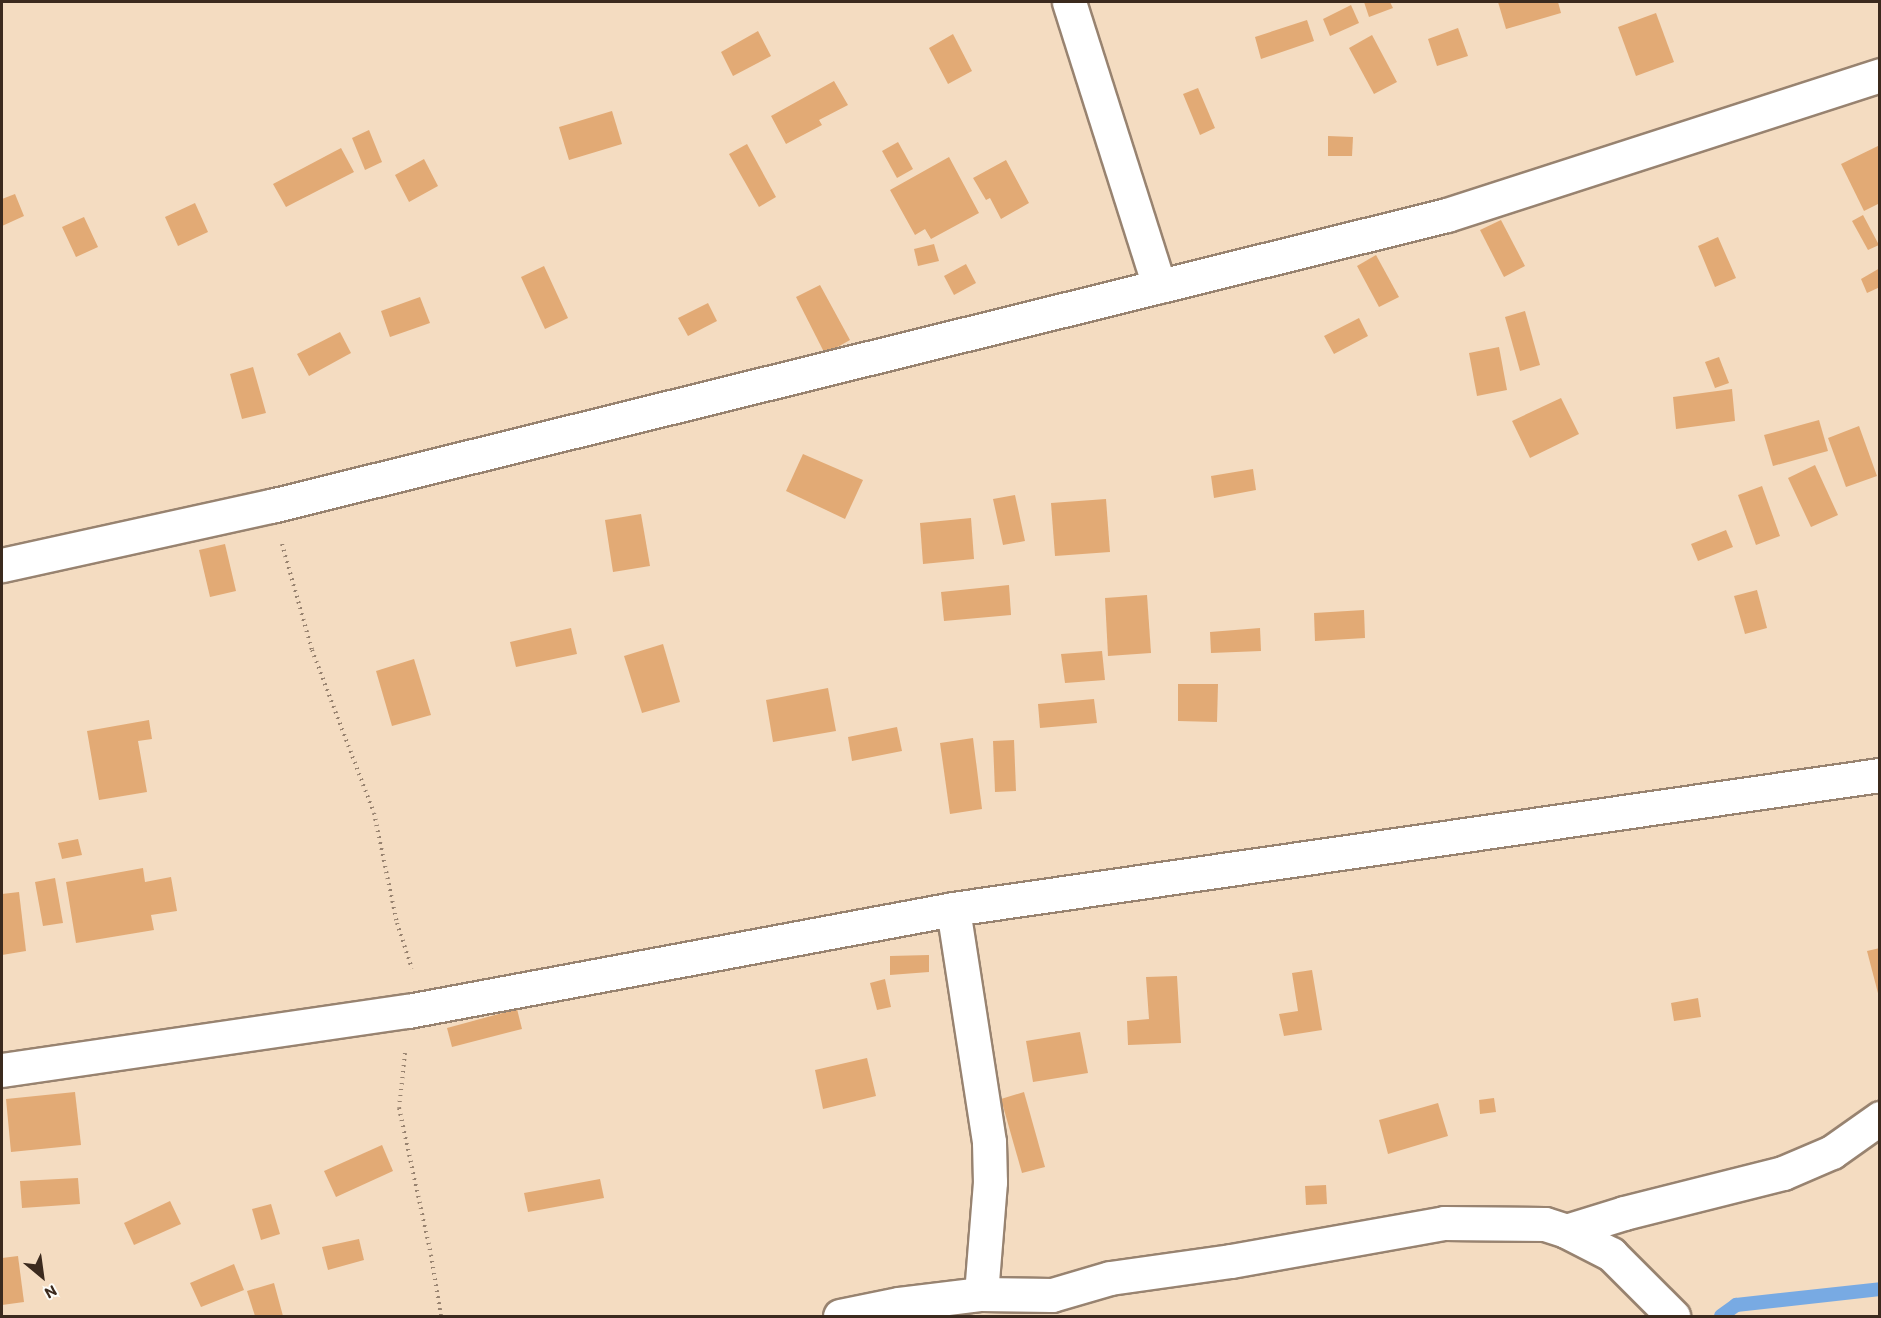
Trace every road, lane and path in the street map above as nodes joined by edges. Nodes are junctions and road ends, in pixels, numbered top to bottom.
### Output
1 (1069, 2) edge
2 (1880, 75) edge
3 (1159, 286) junction
4 (271, 506) junction
5 (2, 566) edge
6 (1880, 775) edge
7 (953, 909) junction
8 (408, 1011) junction
9 (2, 1070) edge
10 (1880, 1118) edge
11 (1566, 1231) junction
12 (981, 1294) junction
13 (441, 1317) edge
14 (840, 1317) edge
15 (1673, 1317) edge

1 - 3 street
2 - 3 street
3 - 4 street
4 - 5 street
4 - 8 path
6 - 7 street
7 - 8 street
7 - 12 street
8 - 9 street
8 - 13 path
10 - 11 street
11 - 12 street
11 - 15 street
12 - 14 street

